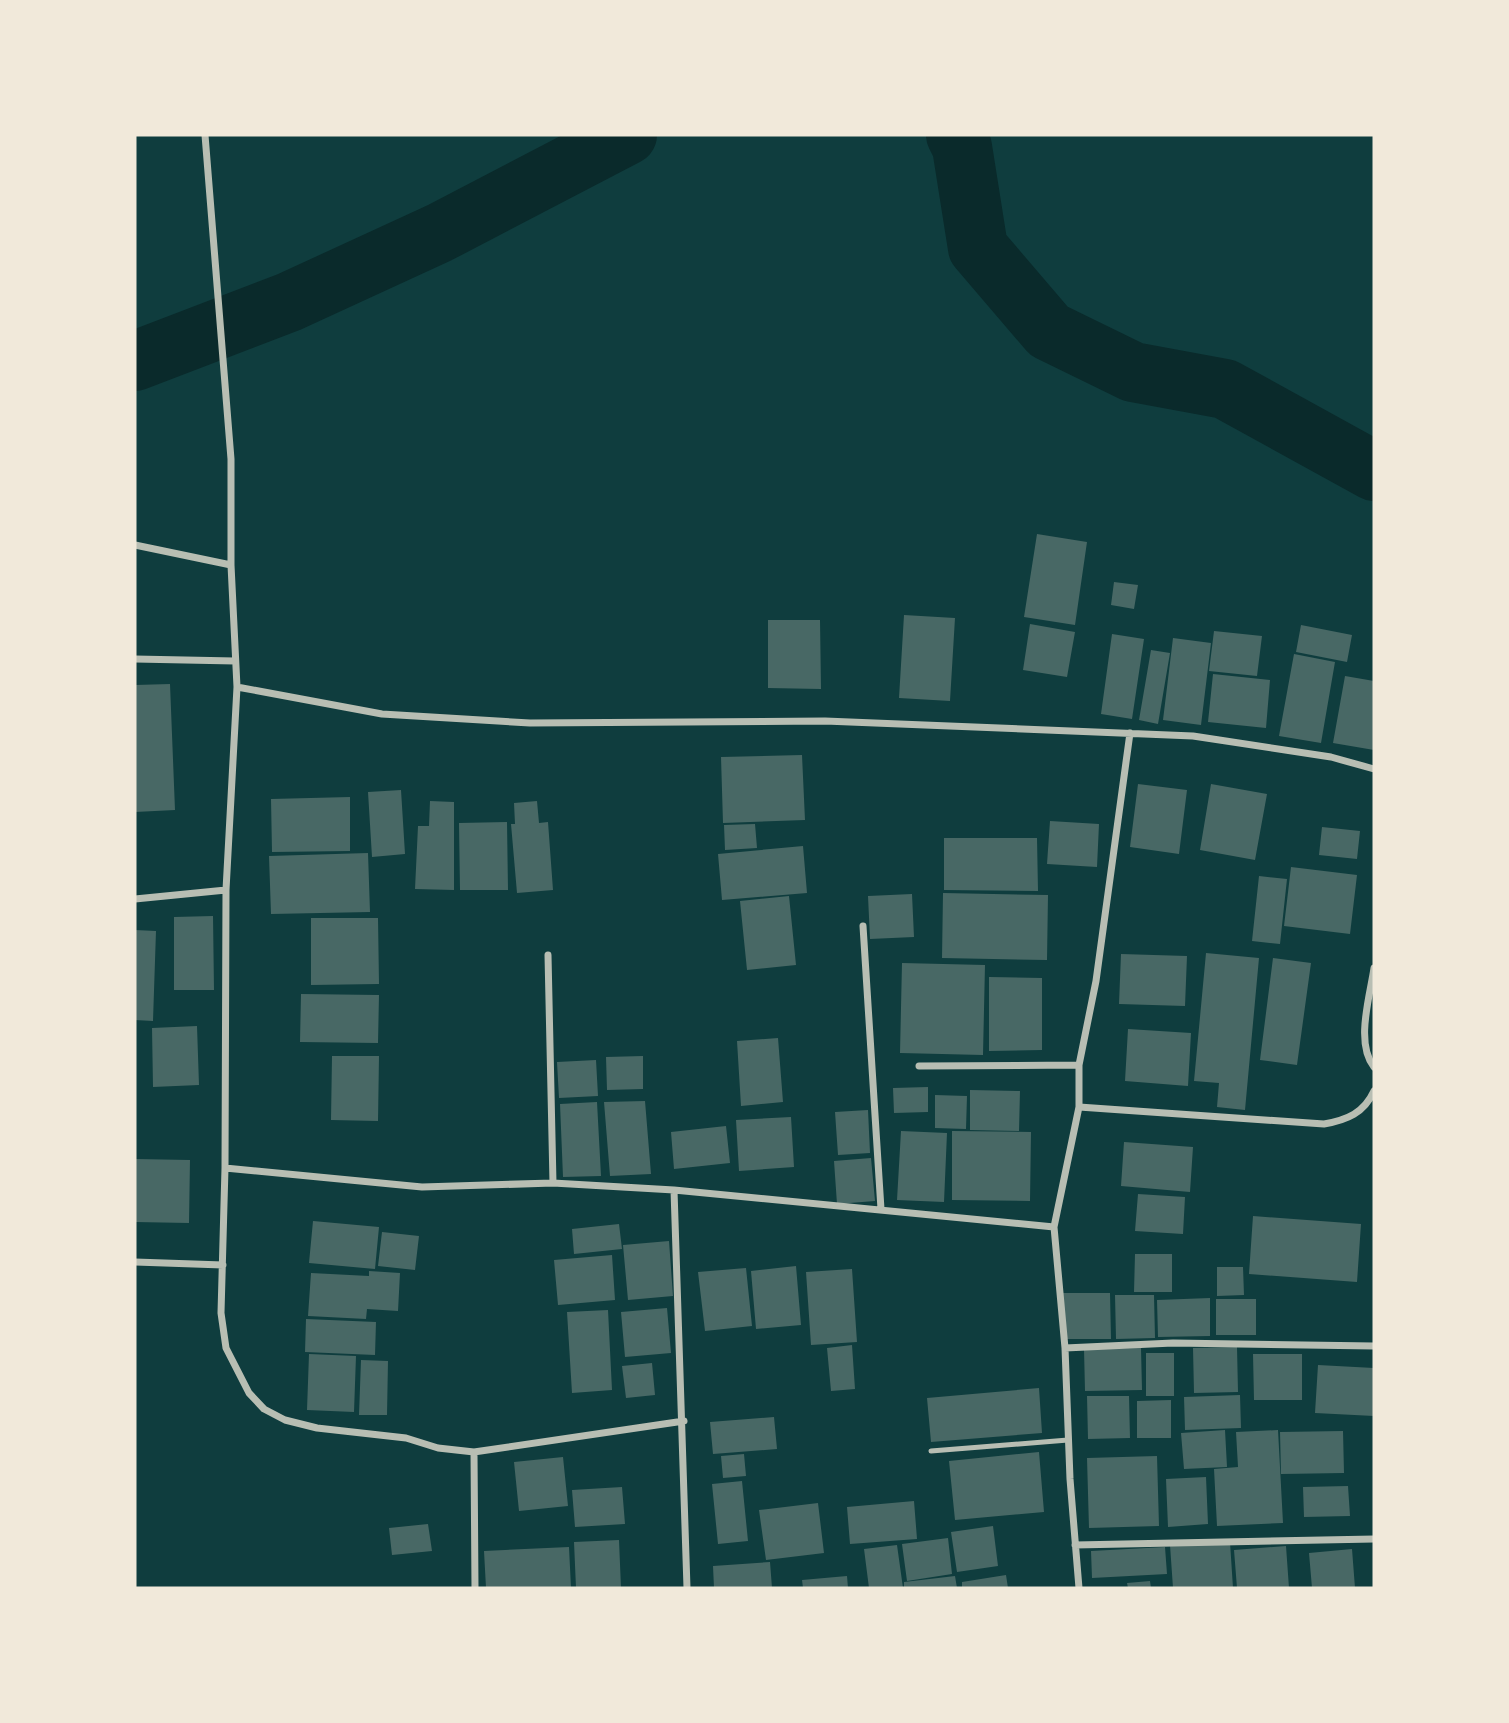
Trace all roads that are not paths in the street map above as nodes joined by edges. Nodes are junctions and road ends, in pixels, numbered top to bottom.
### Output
1 (205, 135) edge
2 (135, 545) edge
3 (231, 565) junction
4 (135, 659) edge
5 (236, 660) junction
6 (237, 687) junction
7 (1129, 733) junction
8 (1374, 769) edge
9 (226, 890) junction
10 (135, 899) edge
11 (863, 926) dead end
12 (548, 955) dead end
13 (1374, 968) edge
14 (1079, 1065) junction
15 (919, 1066) dead end
16 (1374, 1067) edge
17 (1374, 1091) edge
18 (1079, 1107) junction
19 (225, 1168) junction
20 (553, 1183) junction
21 (674, 1190) junction
22 (881, 1209) junction
23 (1054, 1227) junction
24 (135, 1262) edge
25 (223, 1265) junction
26 (1374, 1346) edge
27 (1065, 1348) junction
28 (684, 1421) junction
29 (1068, 1440) junction
30 (931, 1451) dead end
31 (474, 1452) junction
32 (1374, 1539) edge
33 (1075, 1545) junction
34 (475, 1588) edge
35 (687, 1588) edge
36 (1079, 1588) edge

1 - 3 street
2 - 3 street
3 - 5 street
4 - 5 street
5 - 6 street
6 - 7 street
6 - 9 street
7 - 8 street
7 - 14 street
9 - 10 street
9 - 19 street
11 - 22 street
12 - 20 street
13 - 16 street
14 - 15 street
14 - 18 street
17 - 18 street
18 - 23 street
19 - 20 street
19 - 25 street
20 - 21 street
21 - 22 street
21 - 28 street
22 - 23 street
23 - 27 street
24 - 25 street
25 - 31 street
26 - 27 street
27 - 29 street
28 - 31 street
28 - 35 street
29 - 30 lane
29 - 33 street
31 - 34 street
32 - 33 street
33 - 36 street

